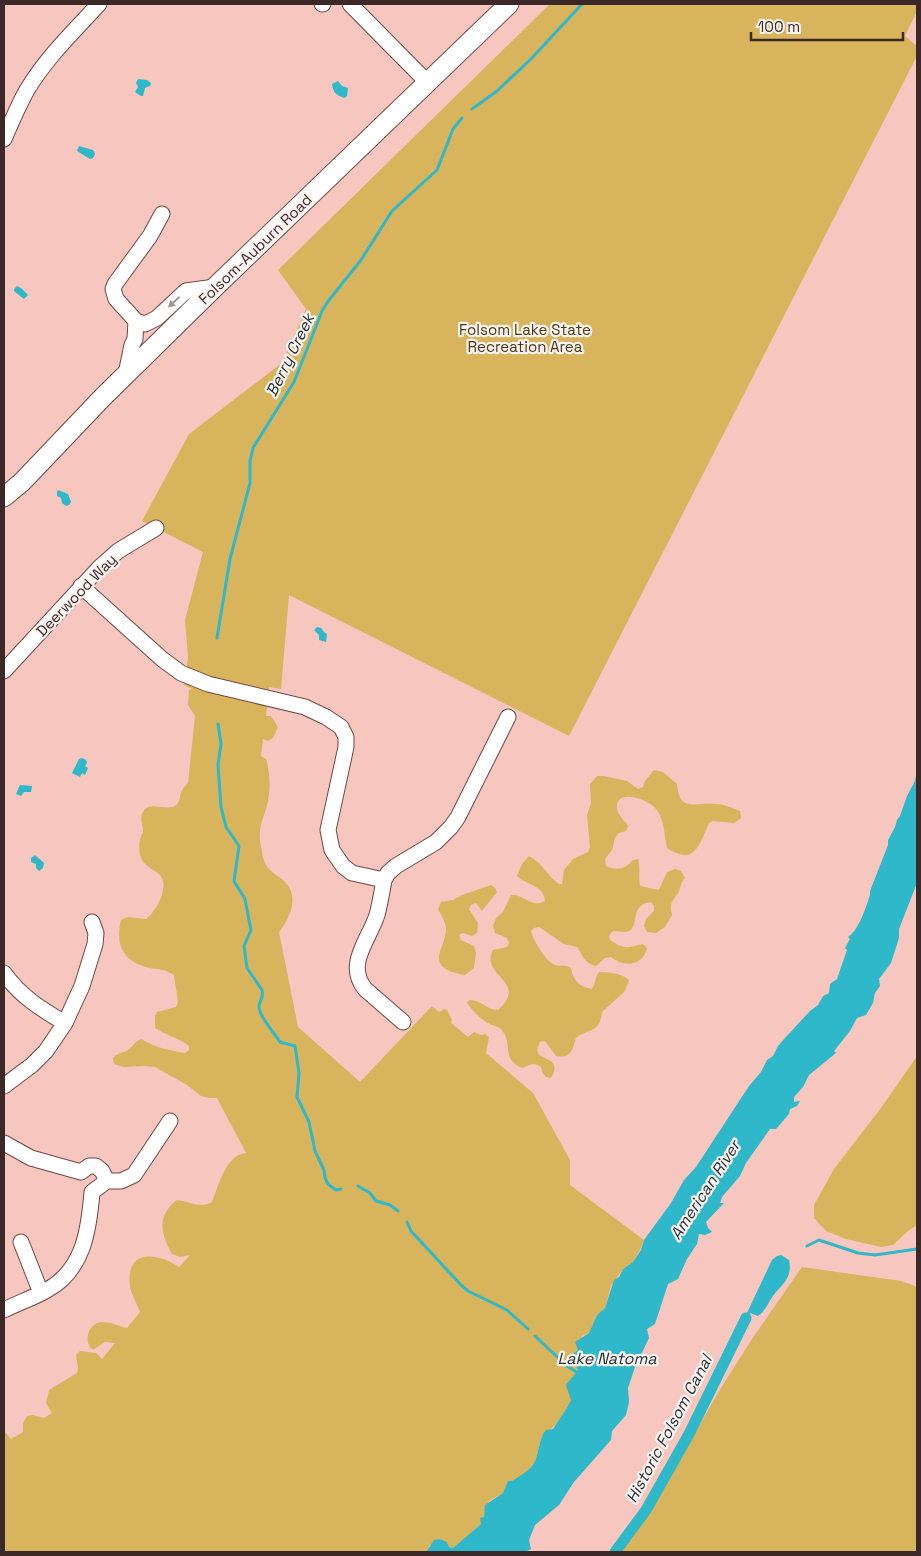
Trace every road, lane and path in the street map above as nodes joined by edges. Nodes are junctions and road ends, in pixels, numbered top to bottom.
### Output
1 (99, 4) edge
2 (350, 4) edge
3 (508, 4) edge
4 (428, 83) junction
5 (4, 139) edge
6 (162, 214) dead end
7 (215, 287) junction
8 (136, 321) junction
9 (126, 374) junction
10 (4, 497) edge
11 (156, 528) dead end
12 (81, 586) junction
13 (4, 672) edge
14 (508, 717) dead end
15 (384, 880) junction
16 (92, 922) dead end
17 (4, 972) edge
18 (403, 1022) dead end
19 (65, 1023) junction
20 (4, 1086) edge
21 (170, 1121) dead end
22 (4, 1143) edge
23 (81, 1172) junction
24 (107, 1181) junction
25 (92, 1192) junction
26 (21, 1242) dead end
27 (41, 1293) junction
28 (4, 1310) edge

1 - 5 street
2 - 4 street
3 - 4 main road, Folsom-Auburn Road
4 - 7 main road, Folsom-Auburn Road
6 - 8 street
7 -> 8 street
7 - 9 main road, Folsom-Auburn Road
8 - 9 street
9 - 10 main road, Folsom-Auburn Road
11 - 12 street, Deerwood Way
12 - 13 street, Deerwood Way
12 - 15 street
14 - 15 street
15 - 18 street
16 - 19 street
17 - 19 street
19 - 20 street
21 - 24 street
22 - 23 street
23 - 24 street
23 - 25 street
24 - 25 street
25 - 27 street
26 - 27 street
27 - 28 street

